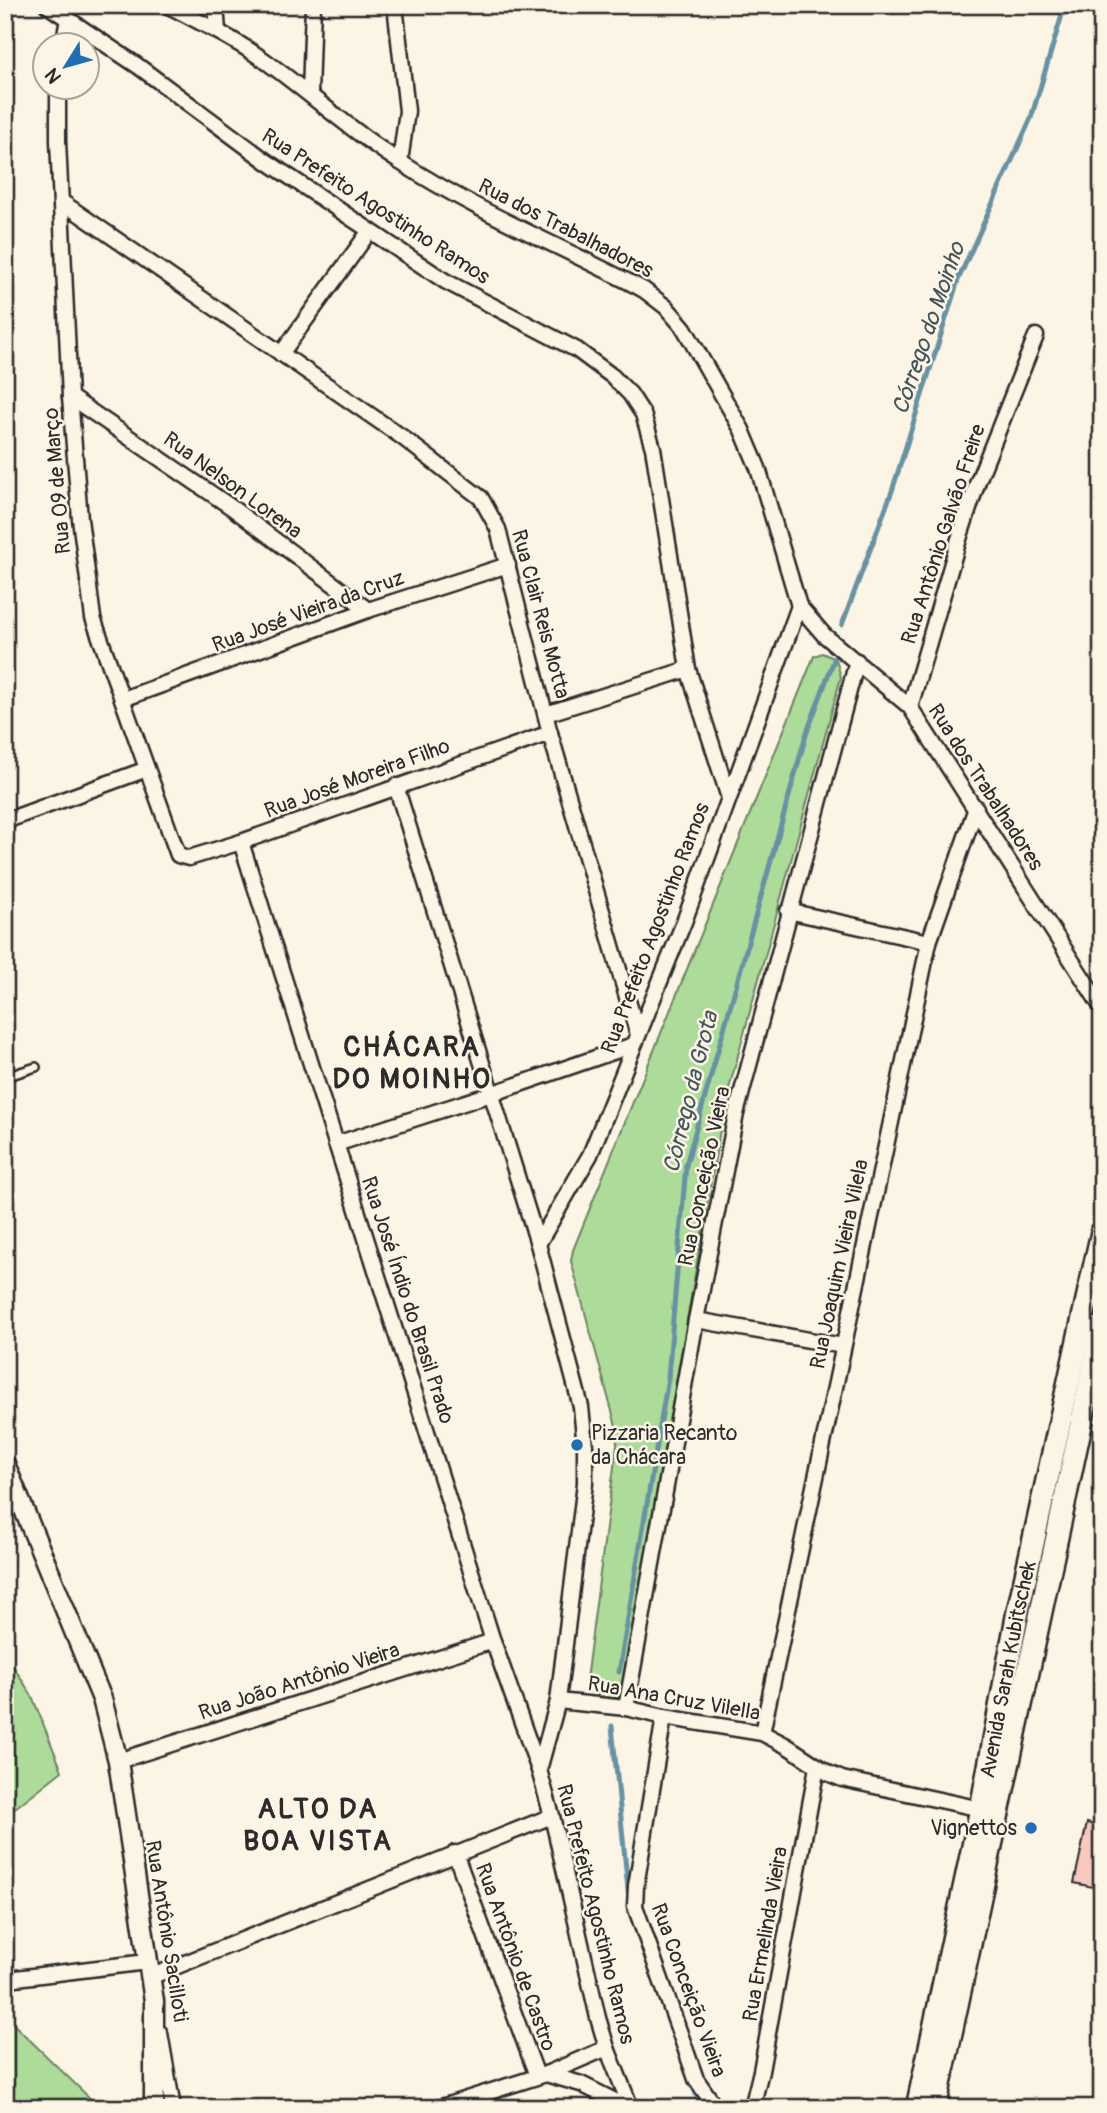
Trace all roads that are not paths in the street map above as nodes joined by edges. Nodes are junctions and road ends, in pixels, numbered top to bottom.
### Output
1 (47, 5) edge
2 (167, 5) edge
3 (216, 5) edge
4 (313, 5) edge
5 (395, 5) edge
6 (68, 19) junction
7 (218, 31) junction
8 (66, 32) edge
9 (310, 94) junction
10 (58, 102) edge
11 (400, 162) junction
12 (62, 202) junction
13 (369, 232) junction
14 (1036, 336) dead end
15 (281, 354) junction
16 (71, 397) junction
17 (508, 565) junction
18 (799, 606) junction
19 (368, 610) junction
20 (856, 661) junction
21 (688, 669) junction
22 (123, 699) junction
23 (910, 707) junction
24 (546, 714) junction
25 (550, 733) junction
26 (148, 769) junction
27 (396, 786) junction
28 (728, 795) junction
29 (976, 808) junction
30 (5, 821) edge
31 (241, 842) junction
32 (178, 855) joint
33 (788, 911) junction
34 (929, 942) junction
35 (1102, 1008) edge
36 (636, 1040) junction
37 (36, 1067) dead end
38 (5, 1077) edge
39 (491, 1094) junction
40 (336, 1144) junction
41 (1102, 1233) edge
42 (538, 1244) junction
43 (696, 1320) junction
44 (1102, 1326) edge
45 (843, 1346) junction
46 (5, 1464) edge
47 (493, 1641) junction
48 (558, 1701) junction
49 (626, 1708) junction
50 (664, 1717) junction
51 (762, 1733) junction
52 (118, 1760) junction
53 (817, 1767) junction
54 (538, 1770) junction
55 (981, 1809) junction
56 (552, 1816) junction
57 (455, 1853) junction
58 (148, 1970) junction
59 (8, 1979) dead end
60 (154, 2001) junction
61 (607, 2048) junction
62 (542, 2075) junction
63 (465, 2103) edge
64 (154, 2108) edge
65 (173, 2108) edge
66 (438, 2108) edge
67 (630, 2108) edge
68 (716, 2108) edge
69 (752, 2108) edge
70 (917, 2108) edge
71 (935, 2108) edge

1 - 6 street, Rua Prefeito Agostinho Ramos
2 - 7 street, Rua dos Trabalhadores
3 - 7 street
4 - 9 street
5 - 11 street
6 - 8 street
6 - 13 street, Rua Prefeito Agostinho Ramos
7 - 9 street, Rua dos Trabalhadores
9 - 11 street, Rua dos Trabalhadores
10 - 12 street, Rua 09 de Março
11 - 18 street, Rua dos Trabalhadores
12 - 15 street, Rua Clair Reis Motta
12 - 16 street, Rua 09 de Março
13 - 15 street
13 - 21 street, Rua Prefeito Agostinho Ramos
14 - 23 street, Rua Antônio Galvão Freire
15 - 17 street, Rua Clair Reis Motta
16 - 19 street, Rua Nelson Lorena
16 - 22 street, Rua 09 de Março
17 - 19 street, Rua José Vieira da Cruz
17 - 24 street, Rua Clair Reis Motta
18 - 20 street, Rua dos Trabalhadores
18 - 28 street
19 - 22 street, Rua José Vieira da Cruz
20 - 23 street, Rua dos Trabalhadores
20 - 33 street, Rua Conceição Vieira
21 - 24 street
21 - 28 street, Rua Prefeito Agostinho Ramos
22 - 26 street, Rua 09 de Março
23 - 29 street, Rua dos Trabalhadores
24 - 25 street, Rua Clair Reis Motta
25 - 27 street, Rua José Moreira Filho
25 - 36 street, Rua Clair Reis Motta
26 - 30 street
26 - 32 street, Rua 09 de Março
27 - 31 street, Rua José Moreira Filho
27 - 39 street
28 - 36 street, Rua Prefeito Agostinho Ramos
29 - 34 street, Rua Joaquim Vieira Vilela
29 - 35 street, Rua dos Trabalhadores
31 - 32 street, Rua José Moreira Filho
31 - 40 street, Rua José Índio do Brasil Prado
33 - 34 street
33 - 43 street, Rua Conceição Vieira
34 - 45 street, Rua Joaquim Vieira Vilela
36 - 39 street
36 - 42 street, Rua Prefeito Agostinho Ramos
37 - 38 lane
39 - 40 street
39 - 42 street
40 - 47 street, Rua José Índio do Brasil Prado
41 - 55 main road, Avenida Sarah Kubitschek
42 - 48 street, Rua Prefeito Agostinho Ramos
43 - 45 street
43 - 49 street, Rua Conceição Vieira
44 - 71 main road, Avenida Sarah Kubitschek
45 - 51 street, Rua Joaquim Vieira Vilela
46 - 52 street, Rua Antônio Sacilloti
47 - 52 street, Rua João Antônio Vieira
47 - 54 street, Rua José Índio do Brasil Prado
48 - 49 street, Rua Ana Cruz Vilella
48 - 54 street, Rua Prefeito Agostinho Ramos
49 - 50 street, Rua Ana Cruz Vilella
50 - 51 street, Rua Ana Cruz Vilella
50 - 68 street, Rua Conceição Vieira
51 - 53 street, Rua Ana Cruz Vilella
52 - 58 street, Rua Antônio Sacilloti
53 - 55 street, Rua Ana Cruz Vilella
53 - 69 street, Rua Ermelinda Vieira
54 - 56 street, Rua Prefeito Agostinho Ramos
55 - 70 main road, Avenida Sarah Kubitschek
56 - 57 street
56 - 61 street, Rua Prefeito Agostinho Ramos
57 - 58 street
57 - 62 street, Rua Antônio de Castro
58 - 59 street
58 - 60 street, Rua Antônio Sacilloti
60 - 64 street
60 - 65 street, Rua Antônio Sacilloti
61 - 62 street
61 - 67 street, Rua Prefeito Agostinho Ramos
62 - 63 street
62 - 67 street
63 - 66 street

